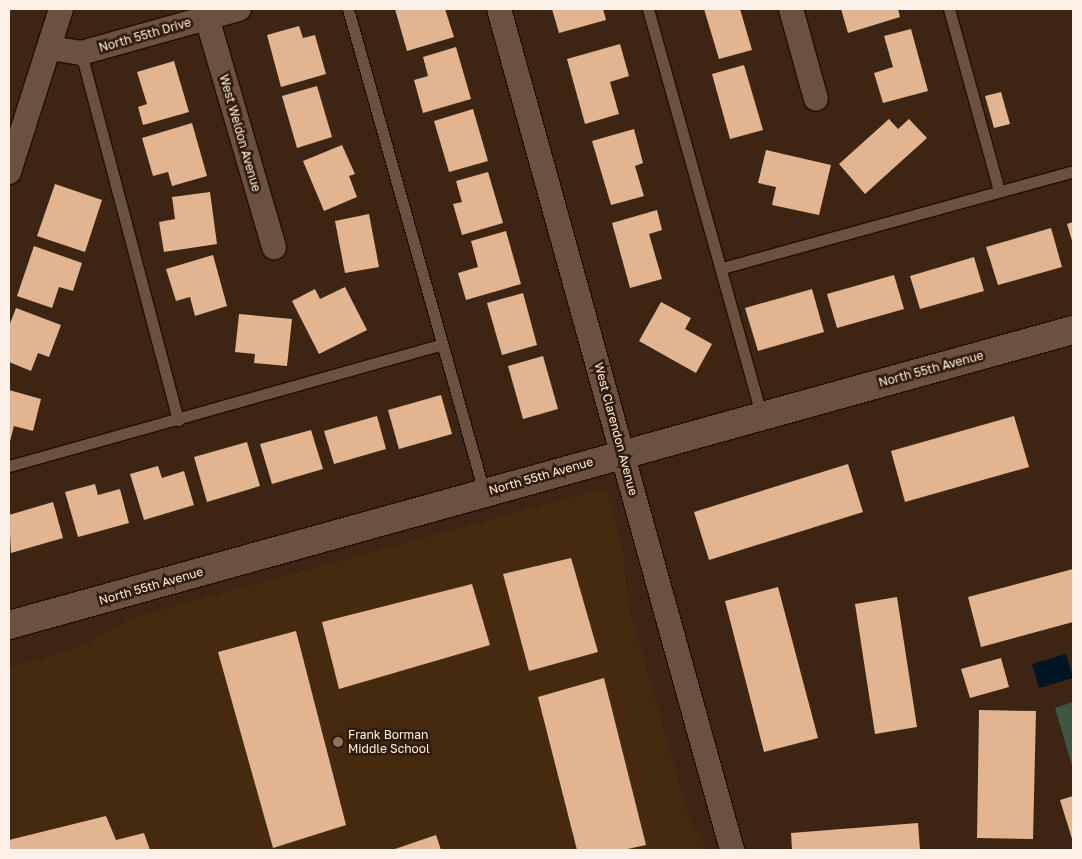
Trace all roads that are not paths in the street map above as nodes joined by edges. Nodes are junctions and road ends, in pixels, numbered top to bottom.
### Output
1 (61, 9) edge
2 (239, 9) edge
3 (348, 9) edge
4 (499, 9) edge
5 (648, 9) edge
6 (792, 9) edge
7 (949, 9) edge
8 (207, 18) junction
9 (50, 48) junction
10 (80, 53) junction
11 (816, 99) dead end
12 (1073, 171) edge
13 (9, 172) edge
14 (999, 192) junction
15 (274, 247) dead end
16 (722, 268) junction
17 (1073, 330) edge
18 (442, 344) junction
19 (762, 416) junction
20 (178, 420) junction
21 (623, 454) junction
22 (9, 466) edge
23 (484, 492) junction
24 (9, 625) edge
25 (732, 850) edge

1 - 9 street
2 - 8 street, North 55th Drive
3 - 18 lane
4 - 21 street, West Clarendon Avenue
5 - 16 lane
6 - 11 street
7 - 14 lane
8 - 10 street, North 55th Drive
8 - 15 street, West Weldon Avenue
9 - 10 street, North 55th Drive
9 - 13 street
10 - 20 lane
12 - 14 lane
14 - 16 lane
16 - 19 lane
17 - 19 street, North 55th Avenue
18 - 20 lane
18 - 23 lane
19 - 21 street, North 55th Avenue
20 - 22 lane
21 - 23 street, North 55th Avenue
21 - 25 street, West Clarendon Avenue
23 - 24 street, North 55th Avenue

